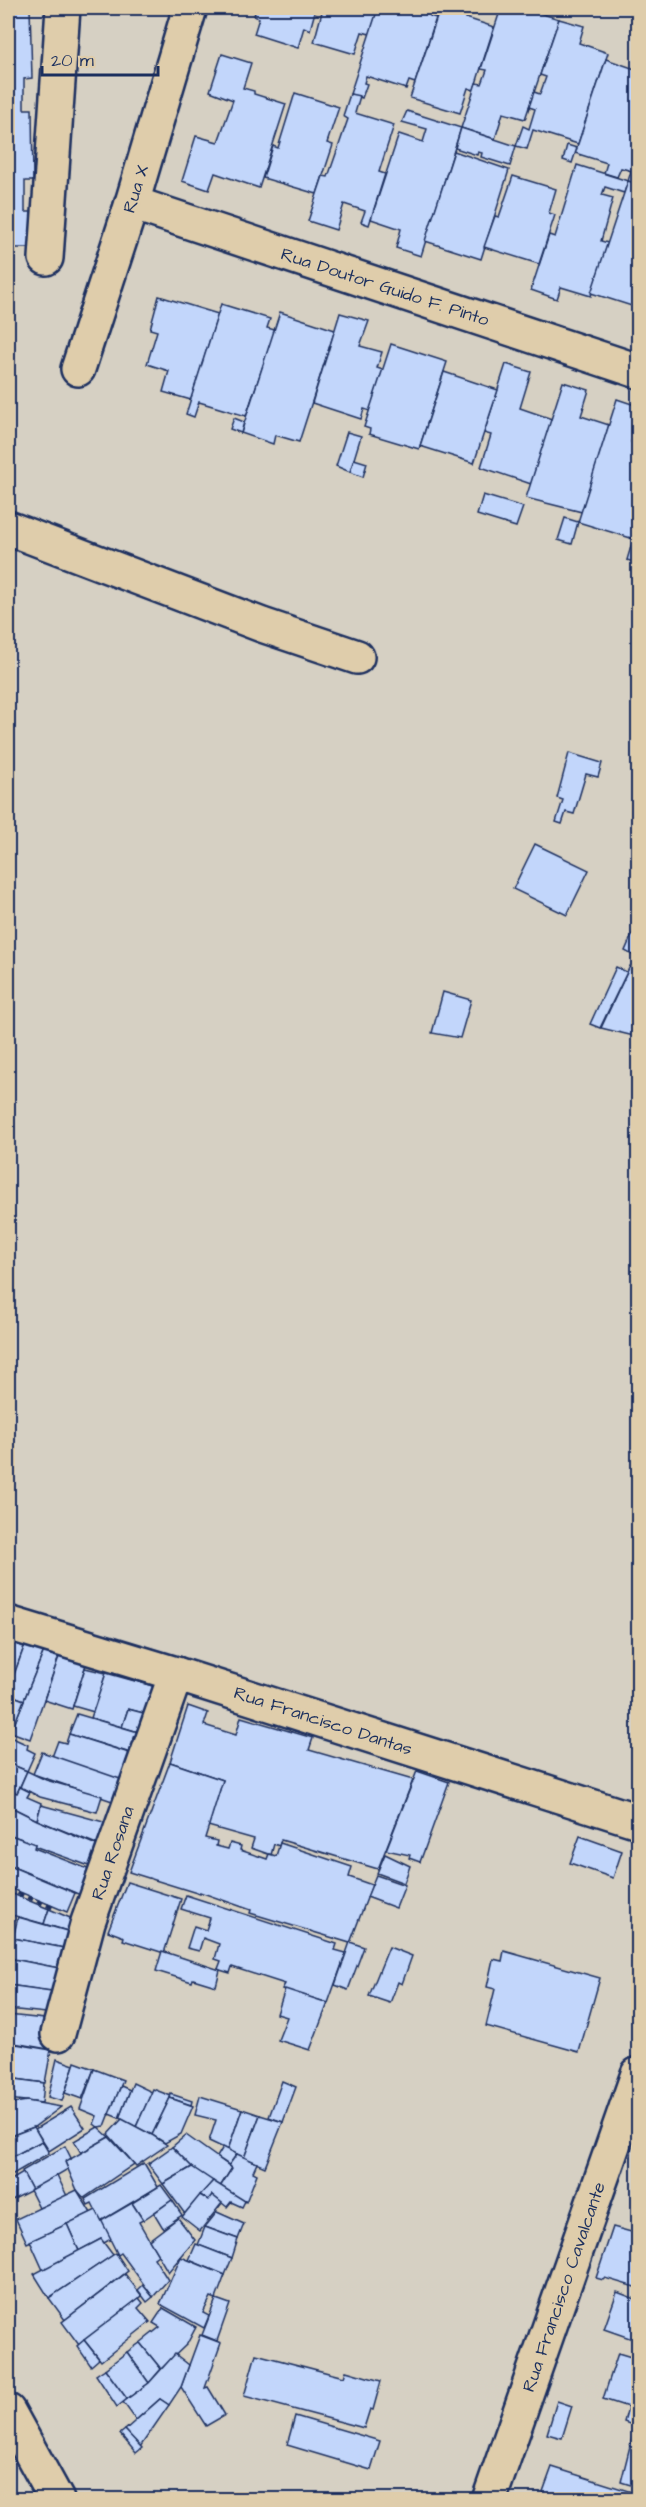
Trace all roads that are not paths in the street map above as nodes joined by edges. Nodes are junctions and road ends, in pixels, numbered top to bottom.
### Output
1 (63, 8) edge
2 (190, 8) edge
3 (132, 203) junction
4 (46, 258) dead end
5 (78, 369) dead end
6 (639, 371) edge
7 (8, 528) edge
8 (357, 657) dead end
9 (8, 1623) edge
10 (176, 1674) junction
11 (639, 1821) edge
12 (58, 2034) dead end
13 (639, 2074) edge
14 (8, 2411) edge
15 (57, 2499) edge
16 (489, 2499) edge

1 - 4 street
2 - 3 street, Rua X
3 - 5 street, Rua X
3 - 6 street, Rua Doutor Guido F. Pinto
7 - 8 street
9 - 10 street, Rua Francisco Dantas
10 - 11 street, Rua Francisco Dantas
10 - 12 street, Rua Rosana
13 - 16 street, Rua Francisco Cavalcante
14 - 15 street

